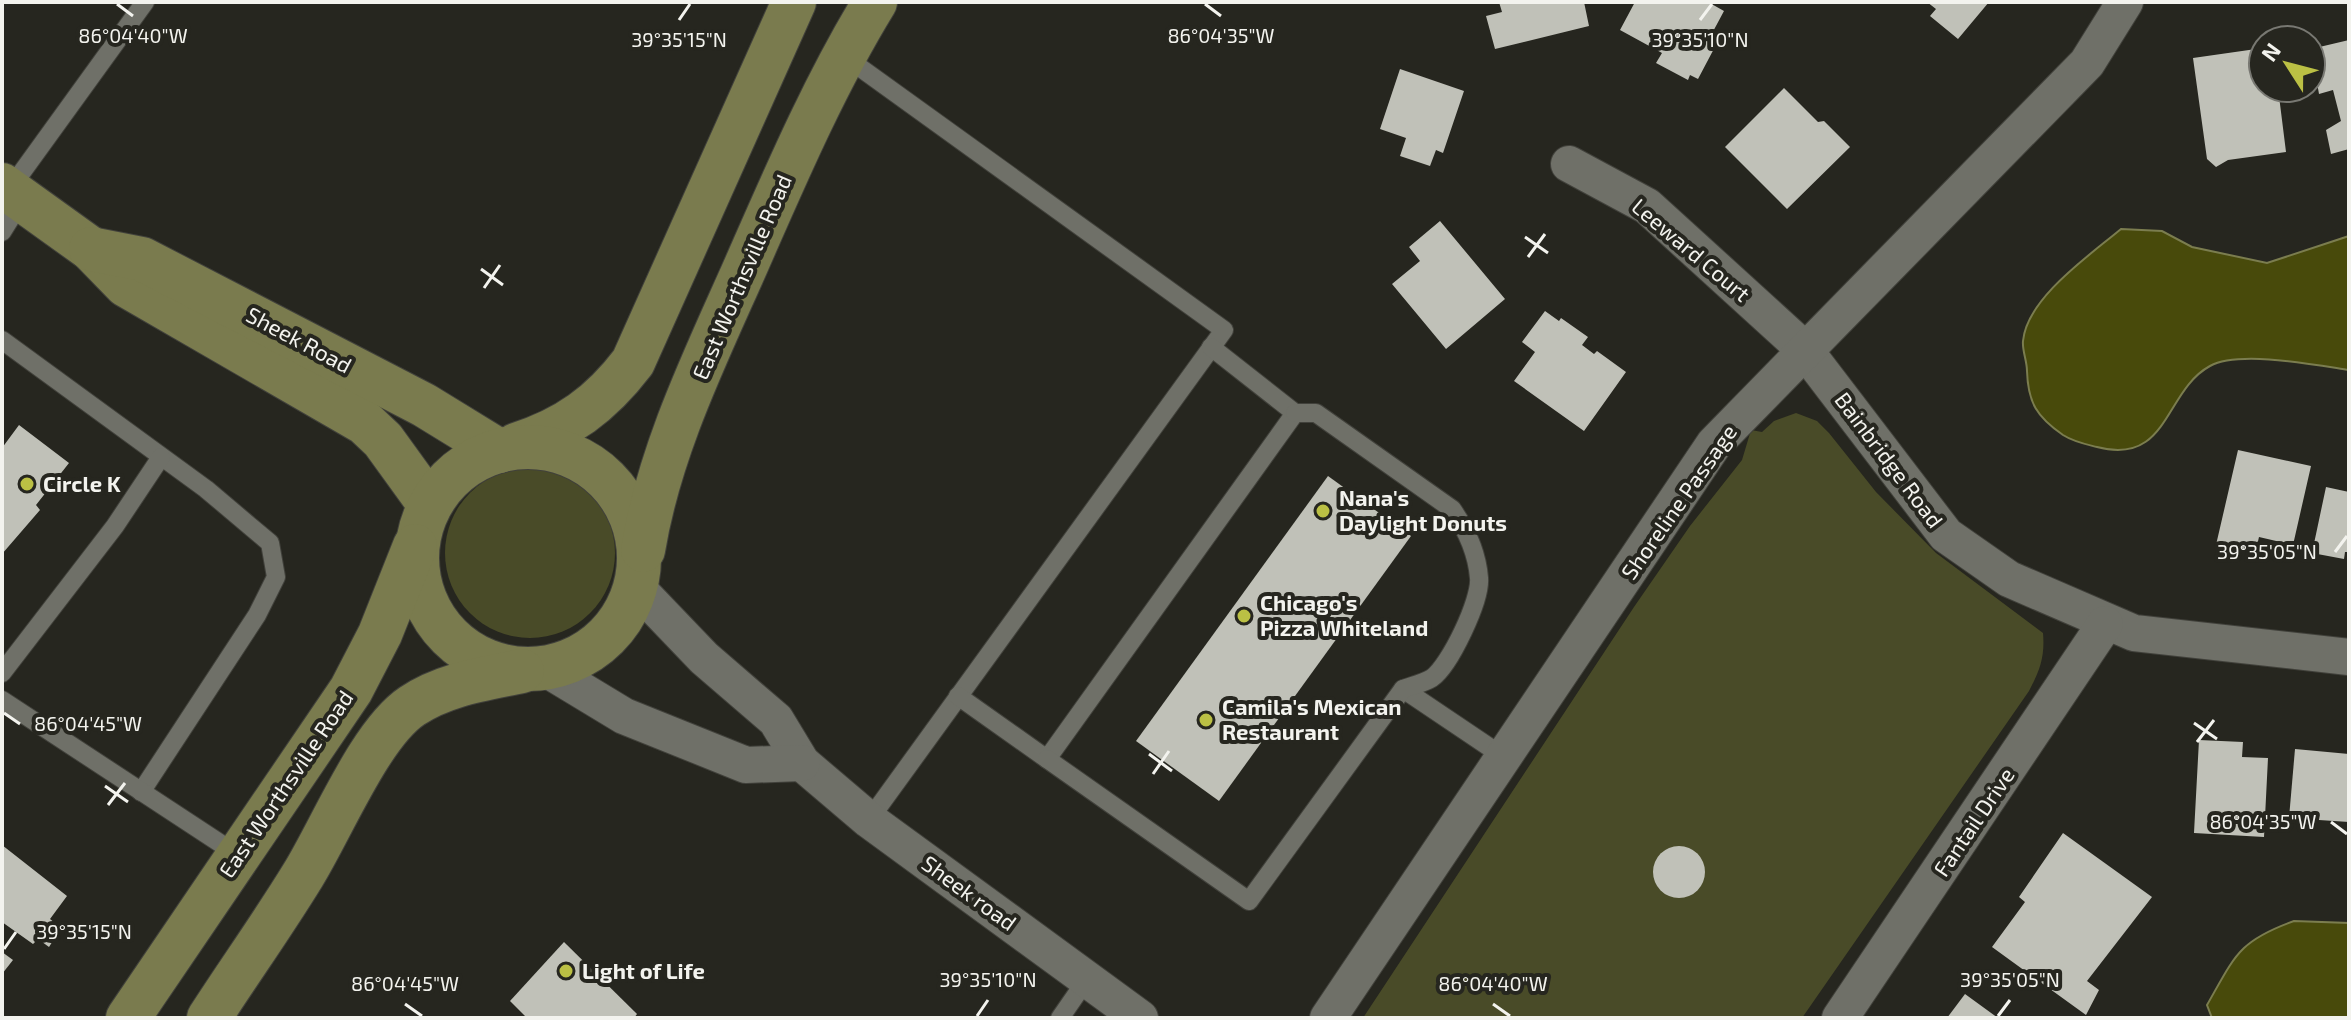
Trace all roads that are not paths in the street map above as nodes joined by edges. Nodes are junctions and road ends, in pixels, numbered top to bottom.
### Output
1 (145, 2) edge
2 (794, 2) edge
3 (875, 2) edge
4 (2125, 2) edge
5 (843, 55) junction
6 (1569, 164) dead end
7 (9, 202) edge
8 (91, 249) junction
9 (2, 340) edge
10 (1211, 347) junction
11 (1804, 349) junction
12 (1295, 413) junction
13 (505, 449) junction
14 (161, 457) junction
15 (424, 520) junction
16 (638, 575) junction
17 (2105, 624) junction
18 (2349, 657) edge
19 (537, 669) junction
20 (2, 673) edge
21 (1403, 689) junction
22 (958, 696) junction
23 (2, 700) edge
24 (1504, 757) junction
25 (1047, 759) junction
26 (802, 763) junction
27 (141, 792) junction
28 (869, 820) junction
29 (238, 855) junction
30 (1087, 979) junction
31 (128, 1018) edge
32 (209, 1018) edge
33 (1060, 1018) edge
34 (1140, 1018) edge
35 (1328, 1018) edge
36 (1840, 1018) edge

1 - 7 lane
2 - 13 main road
3 - 5 main road, East Worthsville Road
4 - 11 street, Shoreline Passage
5 - 10 lane
5 - 16 main road, East Worthsville Road
6 - 11 street, Leeward Court
7 - 8 main road, Sheek Road
8 - 13 main road, Sheek Road
8 - 15 main road, Sheek Road
9 - 14 lane
10 - 12 lane
10 - 22 lane
11 - 17 street, Bainbridge Road
11 - 24 street, Shoreline Passage
12 - 21 lane
12 - 25 lane
13 - 15 main road
13 - 16 main road
14 - 20 lane
14 - 27 lane
15 - 19 main road
15 - 29 main road, East Worthsville Road
16 - 19 main road
16 - 26 street, Sheek road
17 - 18 street, Bainbridge Road
17 - 36 street, Fantail Drive
19 - 26 street
19 - 32 main road
21 - 24 lane
21 - 25 lane
22 - 25 lane
22 - 28 lane
23 - 27 lane
24 - 35 street, Shoreline Passage
26 - 28 street, Sheek road
27 - 29 lane
28 - 30 street, Sheek road
29 - 31 main road, East Worthsville Road
30 - 33 lane
30 - 34 street, Sheek road

